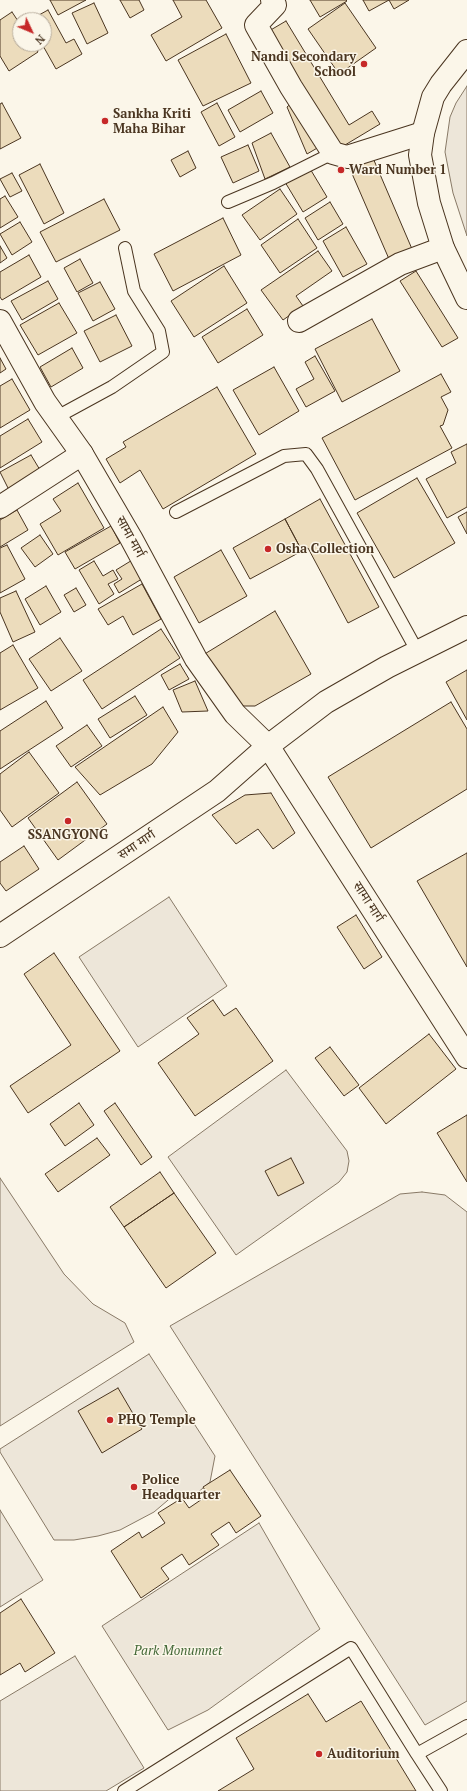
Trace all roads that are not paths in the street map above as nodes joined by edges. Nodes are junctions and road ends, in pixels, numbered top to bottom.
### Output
1 (272, 0) edge
2 (467, 51) edge
3 (423, 133) junction
4 (333, 153) junction
5 (228, 202) dead end
6 (125, 248) dead end
7 (443, 248) junction
8 (467, 298) edge
9 (0, 321) edge
10 (299, 321) dead end
11 (55, 418) junction
12 (82, 454) junction
13 (0, 507) edge
14 (176, 512) dead end
15 (467, 612) edge
16 (467, 627) edge
17 (415, 648) junction
18 (387, 667) junction
19 (268, 746) junction
20 (0, 936) edge
21 (467, 1058) edge
22 (467, 1726) edge
23 (417, 1754) junction
24 (124, 1791) edge
25 (441, 1791) edge

1 - 4 main road
2 - 3 main road
3 - 4 main road
3 - 7 main road
4 - 5 lane
6 - 11 lane
7 - 8 main road
7 - 10 main road
9 - 11 main road, सामा मार्ग
11 - 12 main road, सामा मार्ग
12 - 13 main road
12 - 19 main road, सामा मार्ग
14 - 17 lane
15 - 17 main road
16 - 18 main road
17 - 18 main road
18 - 19 main road
19 - 20 main road, समा मार्ग
19 - 21 main road, सामा मार्ग
22 - 23 lane
23 - 24 lane
23 - 25 lane

